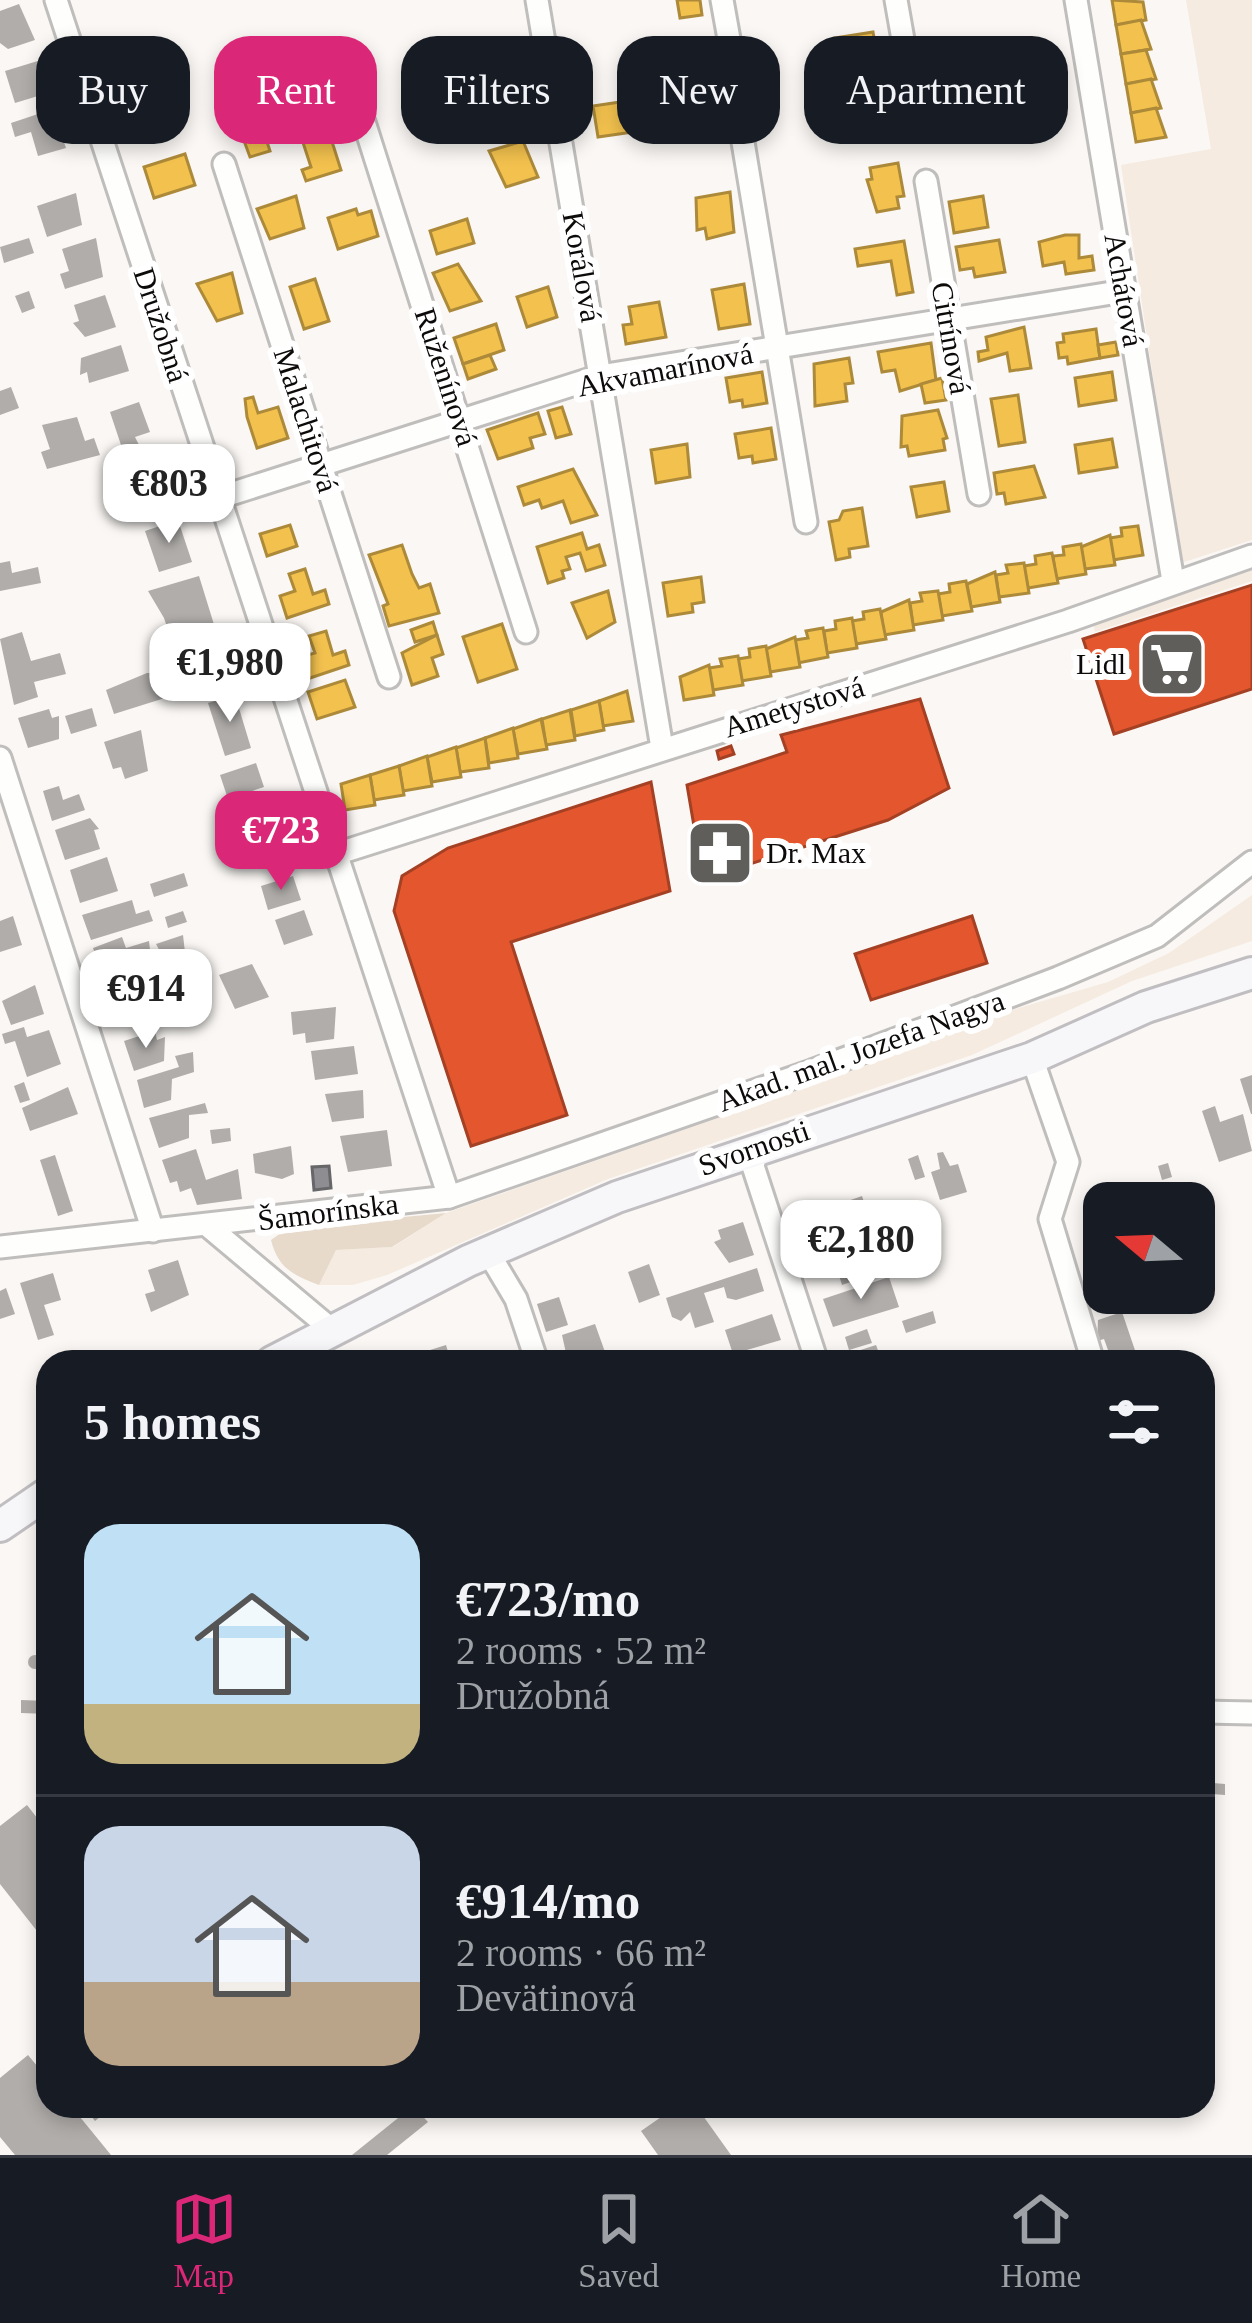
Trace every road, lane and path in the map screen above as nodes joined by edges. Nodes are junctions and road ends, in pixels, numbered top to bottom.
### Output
1 (56, 0) edge
2 (537, 0) edge
3 (722, 0) edge
4 (896, 0) edge
5 (1076, 0) edge
6 (728, 36) edge
7 (902, 36) edge
8 (371, 144) edge
9 (743, 144) edge
10 (224, 164) dead end
11 (926, 182) dead end
12 (1124, 291) junction
13 (947, 320) junction
14 (777, 350) junction
15 (600, 376) junction
16 (460, 421) junction
17 (320, 466) junction
18 (979, 494) dead end
19 (218, 498) junction
20 (806, 521) dead end
21 (1252, 556) edge
22 (1173, 580) junction
23 (526, 632) dead end
24 (389, 677) dead end
25 (662, 748) junction
26 (0, 758) edge
27 (336, 854) junction
28 (1252, 862) edge
29 (1252, 973) edge
30 (1032, 1058) junction
31 (758, 1146) junction
32 (448, 1198) junction
33 (208, 1226) junction
34 (153, 1231) junction
35 (0, 1247) edge
36 (488, 1252) junction
37 (331, 1329) junction
38 (299, 1350) edge
39 (533, 1350) edge
40 (814, 1350) edge
41 (1089, 1350) edge
42 (36, 1500) edge
43 (0, 1526) edge
44 (1215, 1712) edge
45 (1252, 1713) edge

1 - 19 street, Družobná
2 - 15 street, Korálová
3 - 6 street
4 - 7 street
5 - 12 street, Achátová
8 - 16 street, Ruženínová
9 - 14 street
10 - 17 street, Malachitová
11 - 13 street, Citrínová
12 - 13 street, Akvamarínová
12 - 22 street, Achátová
13 - 14 street, Akvamarínová
13 - 18 street, Citrínová
14 - 15 street, Akvamarínová
14 - 20 street
15 - 16 street, Akvamarínová
15 - 25 street, Korálová
16 - 17 street, Akvamarínová
16 - 23 street, Ruženínová
17 - 19 street, Akvamarínová
17 - 24 street, Malachitová
19 - 27 street, Družobná
21 - 22 street, Ametystová
22 - 25 street, Ametystová
25 - 27 street, Ametystová
26 - 34 street
27 - 32 street, Družobná
28 - 32 street, Akad. mal. Jozefa Nagya
29 - 30 main road, Svornosti
30 - 31 main road, Svornosti
30 - 41 street
31 - 36 main road, Svornosti
31 - 40 street
32 - 33 street, Šamorínska
33 - 34 street, Šamorínska
33 - 37 street, Šamorínska
34 - 35 street, Šamorínska
36 - 37 main road, Svornosti
36 - 39 street
37 - 38 main road, Svornosti
42 - 43 main road
44 - 45 street

